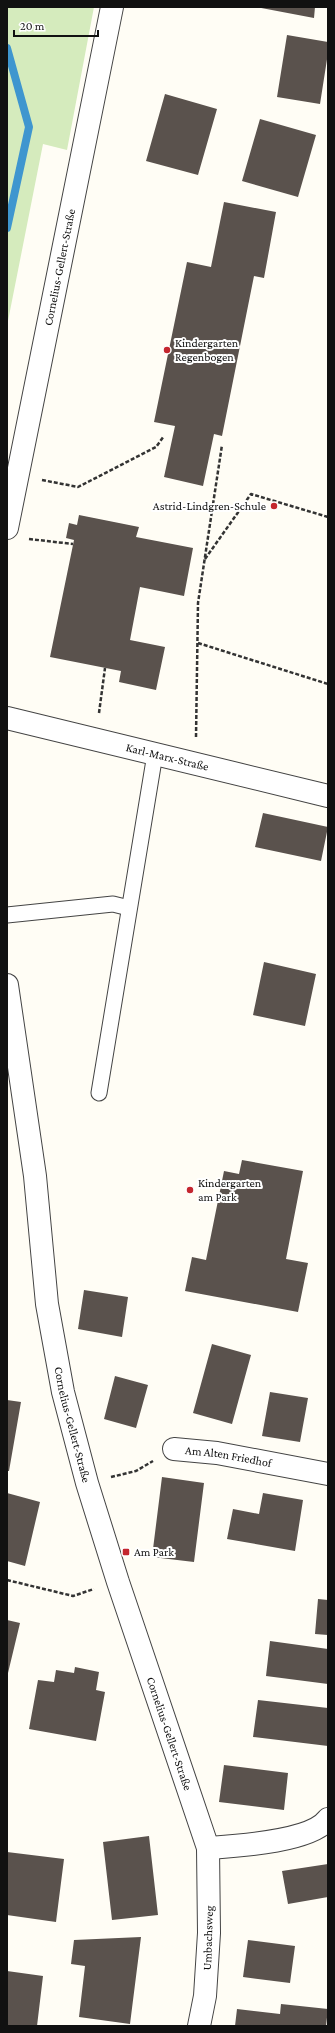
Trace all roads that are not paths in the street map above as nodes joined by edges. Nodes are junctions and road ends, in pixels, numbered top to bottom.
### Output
1 (112, 7) edge
2 (14, 533) edge
3 (7, 718) edge
4 (155, 754) junction
5 (328, 796) edge
6 (129, 908) junction
7 (7, 915) edge
8 (7, 985) edge
9 (99, 1093) dead end
10 (174, 1448) road end
11 (328, 1474) edge
12 (328, 1819) edge
13 (208, 1848) junction
14 (199, 2026) edge

1 - 2 street, Cornelius-Gellert-Straße
3 - 4 street, Karl-Marx-Straße
4 - 5 street, Karl-Marx-Straße
4 - 6 lane
6 - 7 lane
6 - 9 lane
8 - 13 street, Cornelius-Gellert-Straße
10 - 11 street, Am Alten Friedhof
12 - 13 street
13 - 14 street, Umbachsweg

